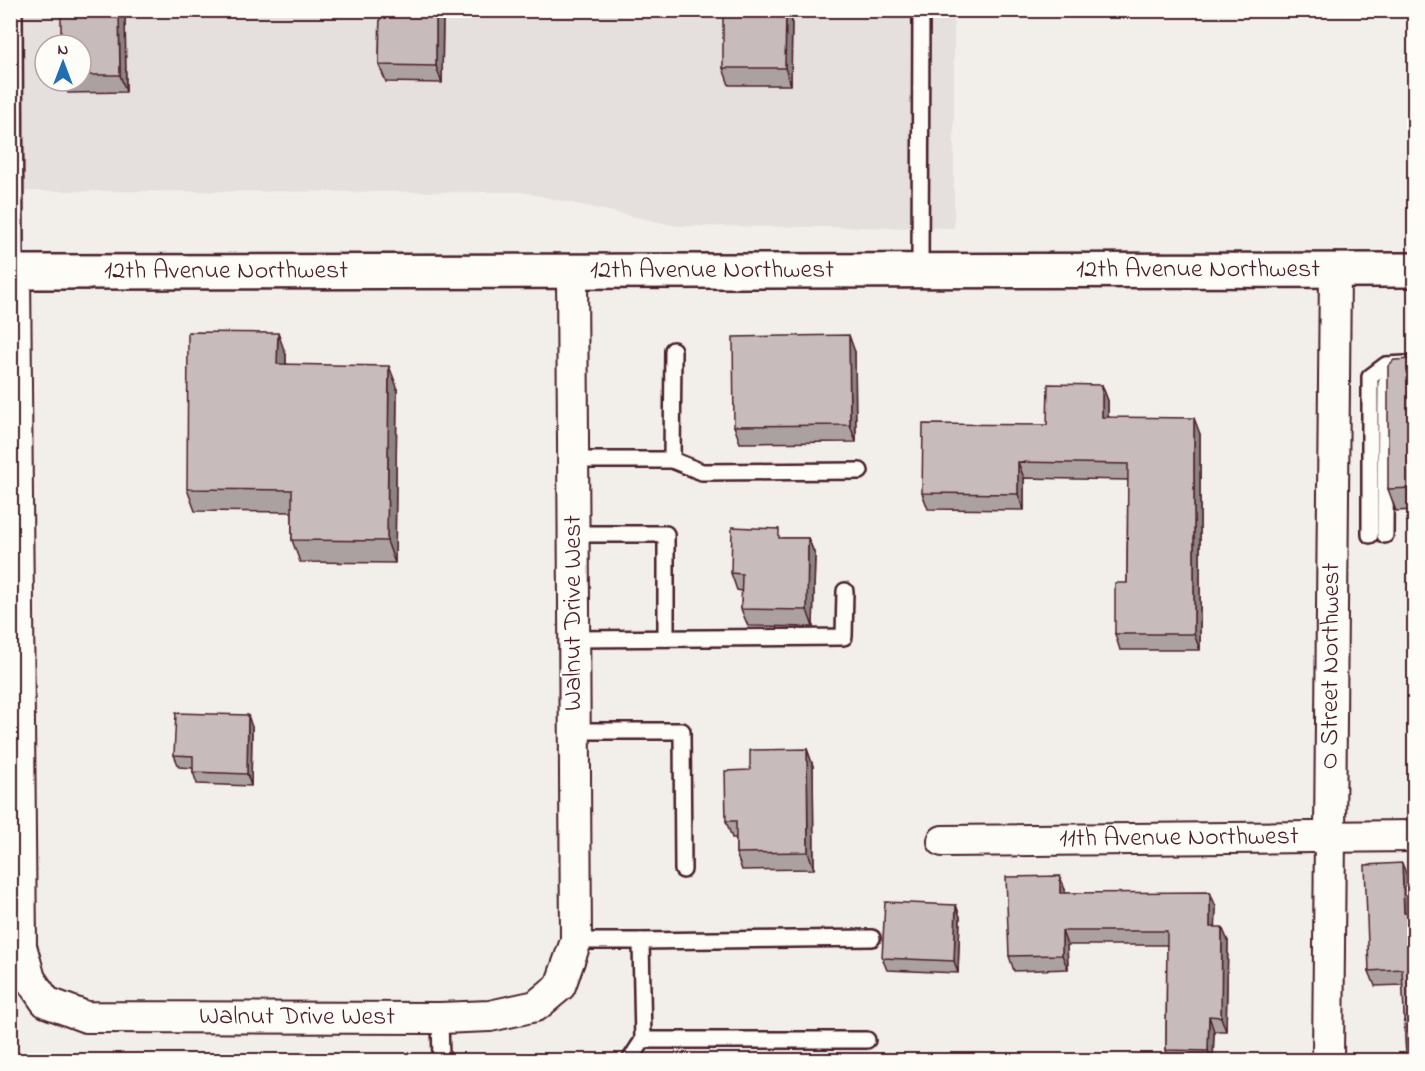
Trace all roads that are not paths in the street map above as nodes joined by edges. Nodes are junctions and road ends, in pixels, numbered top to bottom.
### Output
1 (14, 10) edge
2 (921, 10) edge
3 (920, 270) junction
4 (1335, 270) junction
5 (1414, 270) edge
6 (572, 271) junction
7 (13, 272) edge
8 (673, 350) dead end
9 (1410, 364) edge
10 (573, 460) junction
11 (672, 460) junction
12 (861, 471) dead end
13 (573, 534) junction
14 (1378, 535) dead end
15 (845, 591) dead end
16 (666, 638) junction
17 (574, 639) junction
18 (574, 731) junction
19 (1330, 836) junction
20 (1414, 836) edge
21 (943, 841) dead end
22 (683, 870) dead end
23 (872, 938) dead end
24 (576, 941) junction
25 (641, 941) junction
26 (440, 1018) junction
27 (643, 1040) junction
28 (867, 1040) dead end
29 (441, 1060) edge
30 (630, 1060) edge
31 (1328, 1060) edge

1 - 7 lane
2 - 3 lane
3 - 4 main road, 12th Avenue Northwest
3 - 6 main road, 12th Avenue Northwest
4 - 5 main road, 12th Avenue Northwest
4 - 19 street, O Street Northwest
6 - 7 main road, 12th Avenue Northwest
6 - 10 street, Walnut Drive West
7 - 26 street, Walnut Drive West
8 - 11 lane
9 - 14 lane
10 - 11 lane
10 - 13 street, Walnut Drive West
11 - 12 lane
13 - 16 lane
13 - 17 street, Walnut Drive West
15 - 16 lane
16 - 17 lane
17 - 18 street, Walnut Drive West
18 - 22 lane
18 - 24 street, Walnut Drive West
19 - 20 street, 11th Avenue Northwest
19 - 21 street, 11th Avenue Northwest
19 - 31 street, O Street Northwest
23 - 25 lane
24 - 25 lane
24 - 26 street, Walnut Drive West
25 - 27 lane
26 - 29 lane
27 - 28 lane
27 - 30 lane

